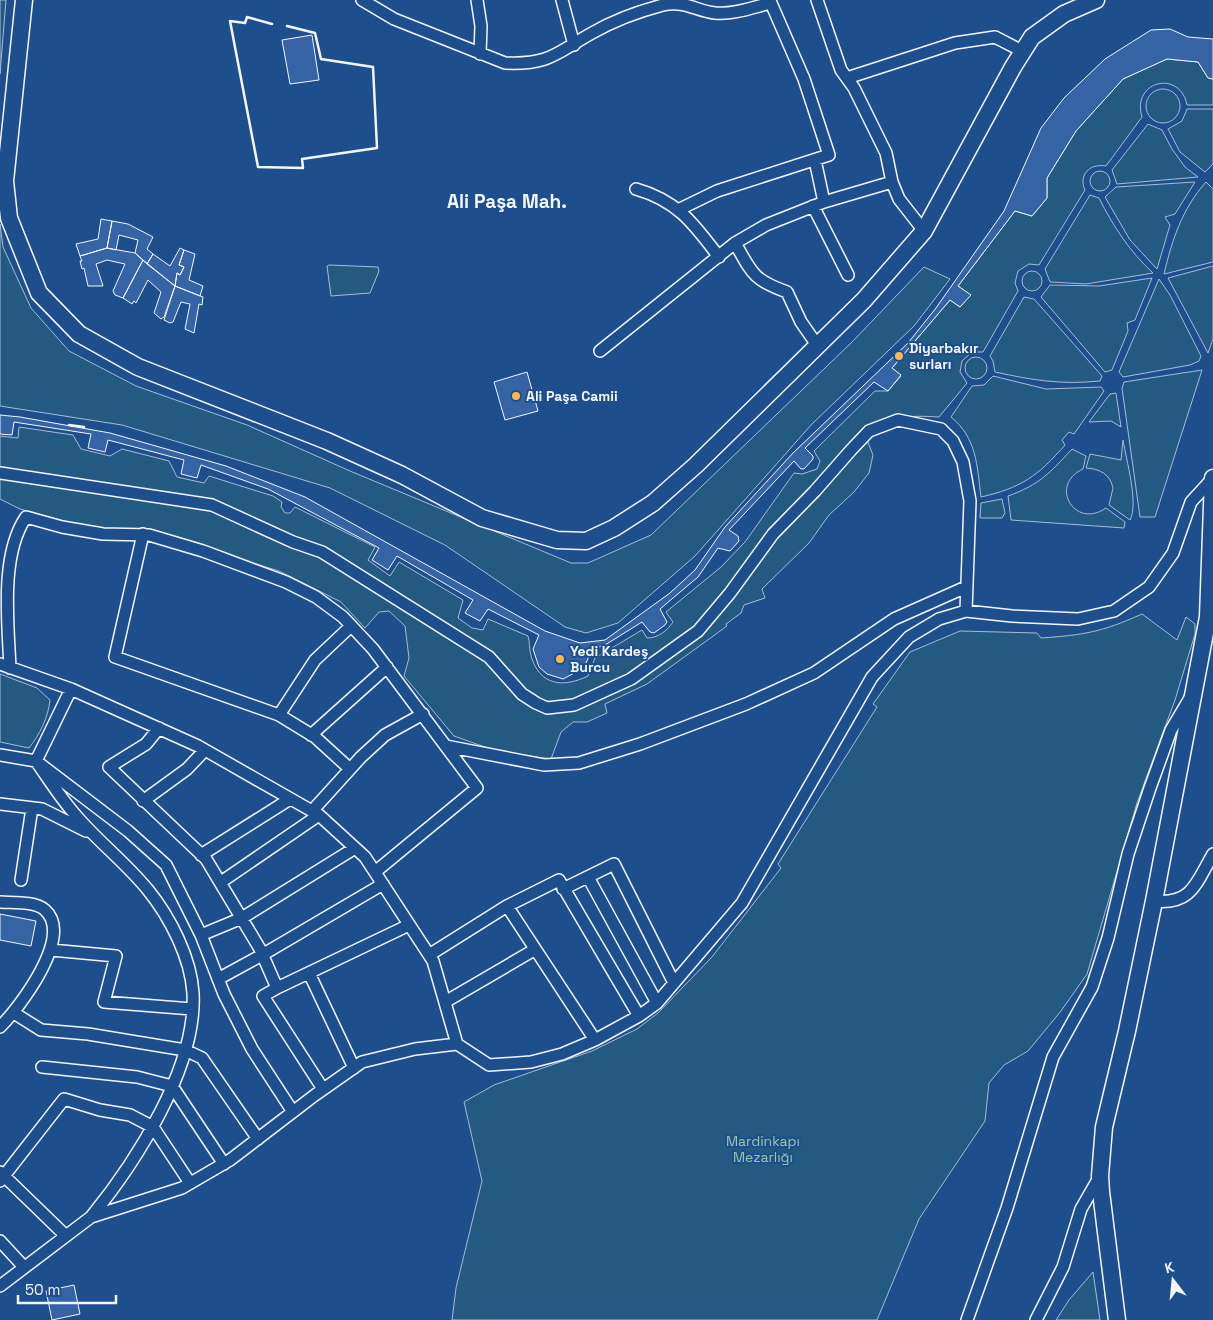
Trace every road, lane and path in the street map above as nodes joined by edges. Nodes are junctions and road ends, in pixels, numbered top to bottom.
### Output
1 (24, 0) edge
2 (362, 0) edge
3 (477, 0) edge
4 (562, 0) edge
5 (817, 0) edge
6 (1096, 0) edge
7 (657, 3) edge
8 (574, 45) junction
9 (1022, 50) junction
10 (480, 54) junction
11 (847, 78) junction
12 (815, 160) junction
13 (892, 182) junction
14 (636, 189) dead end
15 (824, 202) junction
16 (813, 206) junction
17 (680, 210) junction
18 (924, 231) junction
19 (735, 243) junction
20 (719, 257) junction
21 (848, 274) dead end
22 (817, 345) junction
23 (600, 351) dead end
24 (0, 473) edge
25 (1213, 478) edge
26 (143, 534) junction
27 (966, 587) junction
28 (966, 610) junction
29 (351, 626) junction
30 (5, 666) edge
31 (387, 667) junction
32 (71, 689) junction
33 (1195, 689) junction
34 (423, 714) junction
35 (279, 715) junction
36 (159, 728) junction
37 (311, 735) junction
38 (446, 746) junction
39 (205, 750) junction
40 (0, 755) edge
41 (36, 761) junction
42 (350, 769) junction
43 (290, 799) junction
44 (143, 801) junction
45 (0, 804) edge
46 (32, 808) junction
47 (315, 813) junction
48 (98, 836) junction
49 (355, 848) junction
50 (1213, 854) edge
51 (201, 855) junction
52 (375, 872) junction
53 (588, 876) junction
54 (21, 880) dead end
55 (221, 882) junction
56 (383, 884) junction
57 (563, 889) junction
58 (1154, 901) junction
59 (0, 902) edge
60 (507, 906) junction
61 (242, 918) junction
62 (409, 925) junction
63 (201, 935) junction
64 (51, 950) junction
65 (534, 950) junction
66 (262, 955) junction
67 (429, 955) junction
68 (309, 973) junction
69 (218, 978) junction
70 (674, 983) junction
71 (277, 988) junction
72 (445, 1002) junction
73 (656, 1003) junction
74 (192, 1009) junction
75 (14, 1013) junction
76 (639, 1016) junction
77 (0, 1027) edge
78 (595, 1040) junction
79 (458, 1044) junction
80 (185, 1050) junction
81 (42, 1067) dead end
82 (354, 1068) junction
83 (172, 1086) junction
84 (323, 1089) junction
85 (293, 1112) junction
86 (153, 1126) junction
87 (258, 1139) junction
88 (224, 1164) junction
89 (1, 1176) edge
90 (1100, 1176) junction
91 (190, 1184) junction
92 (91, 1217) junction
93 (66, 1236) junction
94 (0, 1241) edge
95 (24, 1268) junction
96 (0, 1286) edge
97 (967, 1320) edge
98 (1036, 1320) edge
99 (1116, 1320) edge

1 - 22 street
2 - 10 street
3 - 10 street
4 - 8 street
5 - 11 street
6 - 9 street
7 - 8 street
7 - 12 street
8 - 10 street
9 - 11 street
9 - 18 street
11 - 13 street
12 - 15 street
12 - 17 street
13 - 15 street
13 - 18 street
14 - 17 street
15 - 16 street
16 - 19 street
16 - 21 street
17 - 20 street
18 - 22 street
19 - 20 street
19 - 22 street
20 - 23 street
24 - 27 street
25 - 28 street
25 - 33 street
26 - 29 street
26 - 30 street
26 - 35 street
27 - 28 street
27 - 38 street
28 - 70 street
29 - 31 street
29 - 35 street
30 - 32 street
31 - 34 street
31 - 37 street
32 - 36 street
32 - 41 street
33 - 58 street
33 - 97 street
34 - 38 street
34 - 42 street
35 - 37 street
36 - 39 street
36 - 44 street
37 - 42 street
38 - 52 street
39 - 43 street
39 - 44 street
40 - 41 street
41 - 48 street
41 - 63 street
42 - 47 street
43 - 47 street
43 - 51 street
44 - 51 street
45 - 46 street
46 - 48 street
46 - 54 street
47 - 49 street
47 - 55 street
48 - 74 street
49 - 52 street
49 - 61 street
50 - 58 street
51 - 55 street
52 - 56 street
53 - 57 street
53 - 70 street
53 - 73 street
55 - 61 street
56 - 62 street
56 - 66 street
57 - 60 street
57 - 76 street
58 - 90 street
59 - 64 street
60 - 65 street
60 - 67 street
61 - 63 street
61 - 66 street
62 - 67 street
62 - 68 street
63 - 69 street
64 - 74 street
64 - 75 street
65 - 72 street
65 - 78 street
66 - 69 street
66 - 71 street
67 - 72 street
68 - 71 street
68 - 82 street
69 - 85 street
70 - 73 street
71 - 84 street
72 - 79 street
73 - 76 street
74 - 80 street
75 - 77 street
75 - 80 street
76 - 78 street
78 - 79 street
79 - 82 street
80 - 83 street
80 - 87 street
81 - 83 street
82 - 84 street
83 - 86 street
83 - 88 street
84 - 85 street
85 - 87 street
86 - 89 street
86 - 91 street
86 - 92 street
87 - 88 street
88 - 91 street
89 - 93 street
90 - 98 street
90 - 99 street
91 - 92 street
92 - 93 street
93 - 95 street
94 - 95 street
95 - 96 street

